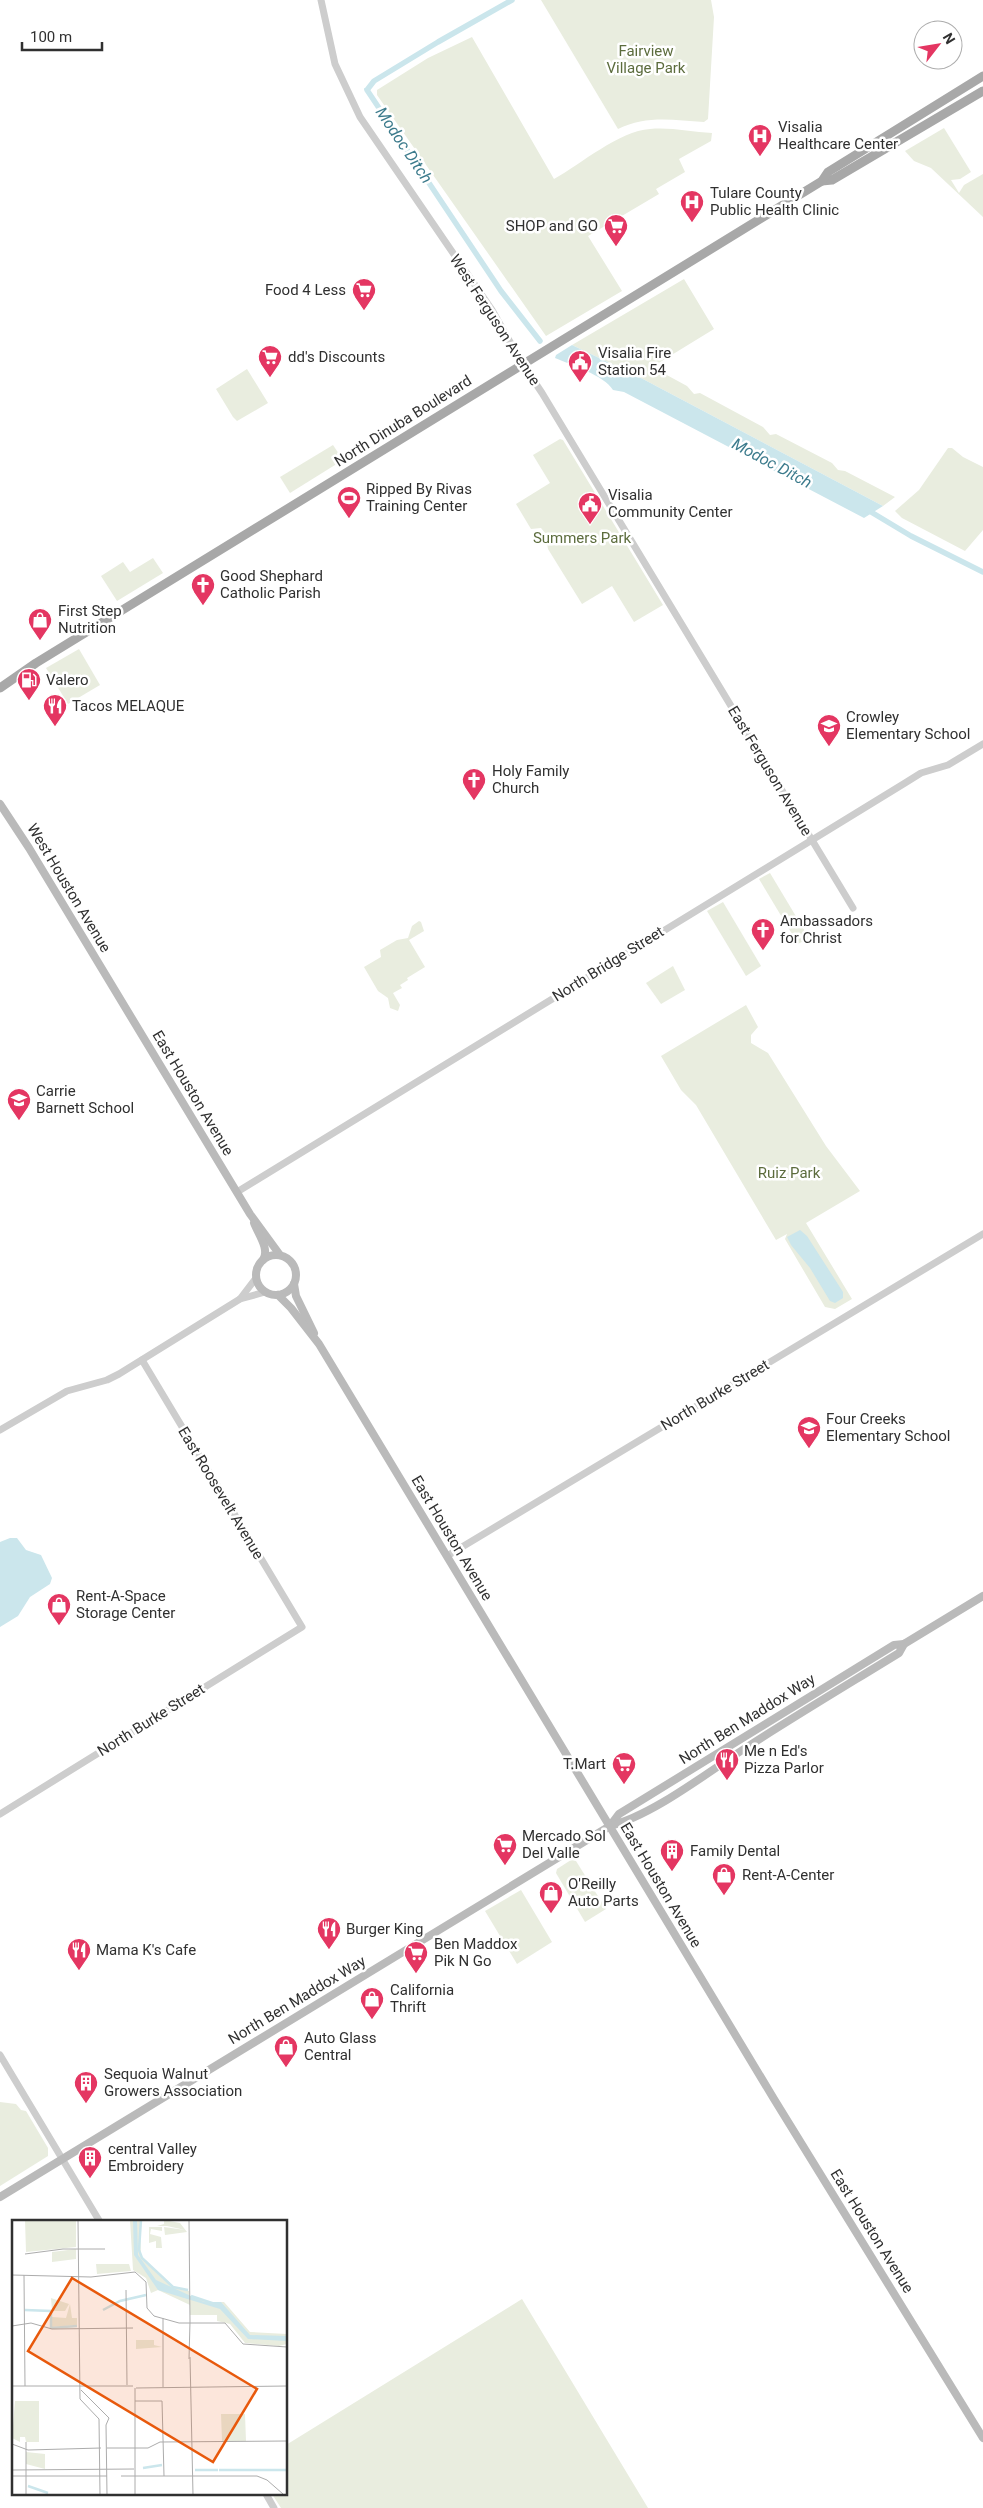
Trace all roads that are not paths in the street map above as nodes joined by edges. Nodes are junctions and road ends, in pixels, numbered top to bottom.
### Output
1 (322, 0) edge
2 (983, 76) edge
3 (983, 91) edge
4 (822, 181) junction
5 (522, 364) junction
6 (687, 634) joint
7 (0, 688) edge
8 (983, 744) edge
9 (0, 804) edge
10 (811, 840) junction
11 (853, 908) dead end
12 (112, 987) joint
13 (237, 1192) junction
14 (250, 1214) junction
15 (983, 1234) edge
16 (280, 1255) junction
17 (263, 1260) junction
18 (256, 1278) junction
19 (294, 1283) junction
20 (265, 1292) junction
21 (278, 1295) junction
22 (240, 1299) junction
23 (318, 1344) junction
24 (142, 1360) junction
25 (0, 1430) edge
26 (447, 1556) junction
27 (983, 1596) edge
28 (302, 1627) joint
29 (904, 1644) junction
30 (0, 1814) edge
31 (610, 1826) junction
32 (0, 2055) edge
33 (63, 2159) junction
34 (0, 2198) edge
35 (99, 2220) edge
36 (983, 2438) edge
37 (267, 2496) edge
38 (274, 2508) edge

1 - 5 street, West Ferguson Avenue
2 - 4 main road, North Dinuba Boulevard
3 - 4 main road, North Dinuba Boulevard
4 - 5 main road, North Dinuba Boulevard
5 - 6 street, West Ferguson Avenue
5 - 7 main road, North Dinuba Boulevard
6 - 10 street, East Ferguson Avenue
8 - 10 street, North Bridge Street
9 - 12 main road, West Houston Avenue
10 - 11 street, East Ferguson Avenue
10 - 13 street, North Bridge Street
12 - 13 main road, East Houston Avenue
13 - 14 main road, East Houston Avenue
14 - 16 main road, East Houston Avenue
14 - 17 main road, East Houston Avenue
15 - 26 street, North Burke Street
16 - 17 main road
16 - 19 main road
17 - 18 main road
18 - 20 main road
18 - 22 street
19 - 21 main road
19 - 23 main road, East Houston Avenue
20 - 21 main road
20 - 22 street
21 - 23 main road, East Houston Avenue
22 - 24 street
23 - 26 main road, East Houston Avenue
24 - 25 street
24 - 28 street, East Roosevelt Avenue
26 - 31 main road, East Houston Avenue
27 - 29 main road, North Ben Maddox Way
28 - 30 street, North Burke Street
29 - 31 main road, North Ben Maddox Way
29 - 31 main road, North Ben Maddox Way
31 - 33 main road, North Ben Maddox Way
31 - 36 main road, East Houston Avenue
32 - 33 street
33 - 34 main road, North Ben Maddox Way
33 - 35 street
37 - 38 street

